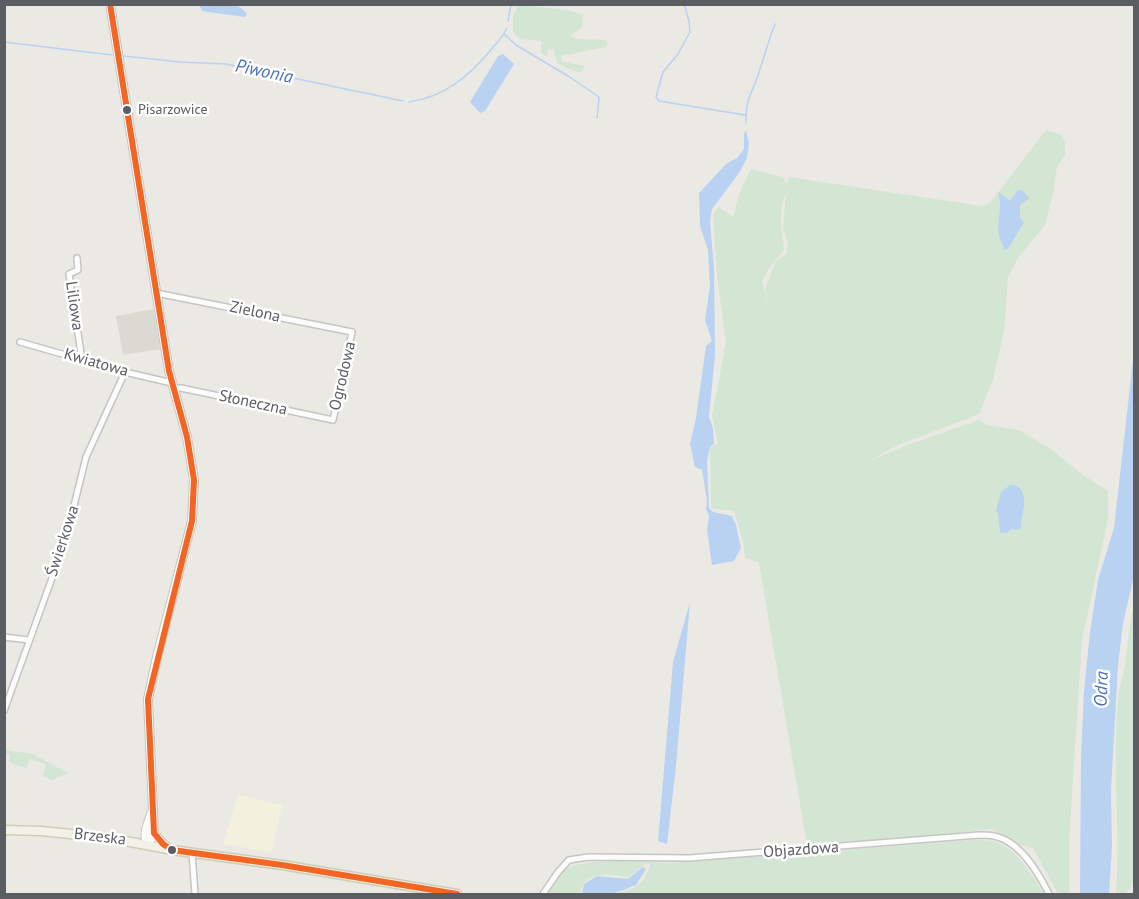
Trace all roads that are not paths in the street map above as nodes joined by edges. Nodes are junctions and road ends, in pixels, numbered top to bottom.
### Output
1 (110, 4) edge
2 (77, 258) dead end
3 (156, 293) junction
4 (352, 332) joint
5 (20, 342) dead end
6 (82, 360) junction
7 (125, 372) junction
8 (173, 385) junction
9 (333, 420) joint
10 (4, 637) edge
11 (29, 640) junction
12 (4, 685) edge
13 (13, 686) junction
14 (4, 711) edge
15 (152, 811) junction
16 (4, 830) edge
17 (145, 831) junction
18 (154, 833) junction
19 (128, 841) junction
20 (148, 844) junction
21 (172, 850) junction
22 (192, 852) junction
23 (195, 894) edge
24 (457, 894) edge
25 (543, 894) edge
26 (1049, 894) edge

1 - 3 main road
2 - 6 street, Liliowa
3 - 4 street, Zielona
3 - 8 main road
4 - 9 street, Ogrodowa
5 - 6 street, Kwiatowa
6 - 7 street, Kwiatowa
7 - 8 street, Kwiatowa
7 - 11 street, Świerkowa
8 - 9 street, Słoneczna
8 - 15 main road
10 - 11 street
11 - 13 street, Świerkowa
12 - 13 street
13 - 14 street, Świerkowa
15 - 17 main road
15 - 18 main road
16 - 19 main road, Brzeska
17 - 19 main road
17 - 20 main road
18 - 20 main road
18 - 21 main road
19 - 20 main road, Brzeska
20 - 21 main road, Brzeska
21 - 22 main road, Brzeska
22 - 23 street
22 - 24 main road, Brzeska
25 - 26 street, Objazdowa

